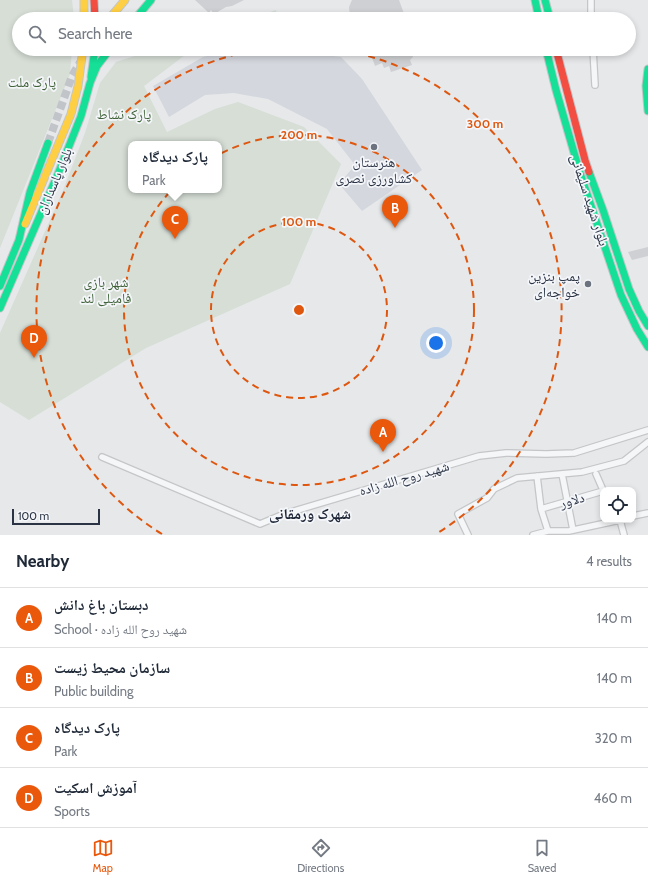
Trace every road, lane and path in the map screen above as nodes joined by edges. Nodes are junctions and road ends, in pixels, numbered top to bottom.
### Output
1 (84, 0) edge
2 (94, 0) edge
3 (125, 0) edge
4 (151, 0) edge
5 (535, 0) edge
6 (545, 0) edge
7 (591, 0) edge
8 (548, 10) edge
9 (84, 12) edge
10 (95, 12) edge
11 (115, 12) edge
12 (141, 12) edge
13 (538, 12) edge
14 (591, 12) edge
15 (82, 56) edge
16 (94, 56) edge
17 (105, 56) edge
18 (548, 56) edge
19 (558, 56) edge
20 (594, 56) edge
21 (648, 68) edge
22 (90, 83) junction
23 (596, 85) dead end
24 (648, 111) edge
25 (48, 143) tunnel mouth
26 (600, 201) junction
27 (591, 204) junction
28 (19, 240) junction
29 (0, 286) edge
30 (0, 308) edge
31 (648, 326) edge
32 (648, 347) edge
33 (648, 430) edge
34 (648, 442) edge
35 (102, 457) dead end
36 (562, 474) junction
37 (596, 474) dead end
38 (537, 476) junction
39 (601, 487) edge
40 (600, 492) edge
41 (567, 502) junction
42 (542, 508) junction
43 (648, 512) edge
44 (636, 515) edge
45 (604, 523) edge
46 (618, 523) edge
47 (573, 530) junction
48 (548, 531) junction
49 (468, 535) edge
50 (532, 535) edge
51 (624, 535) edge

1 - 9 main road
2 - 10 main road
3 - 11 main road
4 - 12 main road
5 - 13 main road
6 - 8 main road
7 - 14 street
15 - 28 main road, بلوار پاسداران
16 - 22 main road, بلوار پاسداران
17 - 22 main road
18 - 27 main road, بلوار شهید سلیمانی
19 - 26 main road, بلوار شهید سلیمانی
20 - 23 street
21 - 24 main road
22 - 30 main road, بلوار پاسداران
25 - 28 main road
26 - 27 main road
26 - 31 main road, بلوار شهید سلیمانی
27 - 32 main road, بلوار شهید سلیمانی
28 - 29 main road, بلوار پاسداران
33 - 35 street, شهید روح الله زاده
34 - 36 street
36 - 38 street
36 - 41 street
37 - 39 street
38 - 42 street
38 - 49 street
40 - 41 street, دلاور
41 - 42 street, دلاور
41 - 47 street
42 - 48 street
43 - 44 street
45 - 47 street
46 - 51 street
47 - 48 street
48 - 50 street

